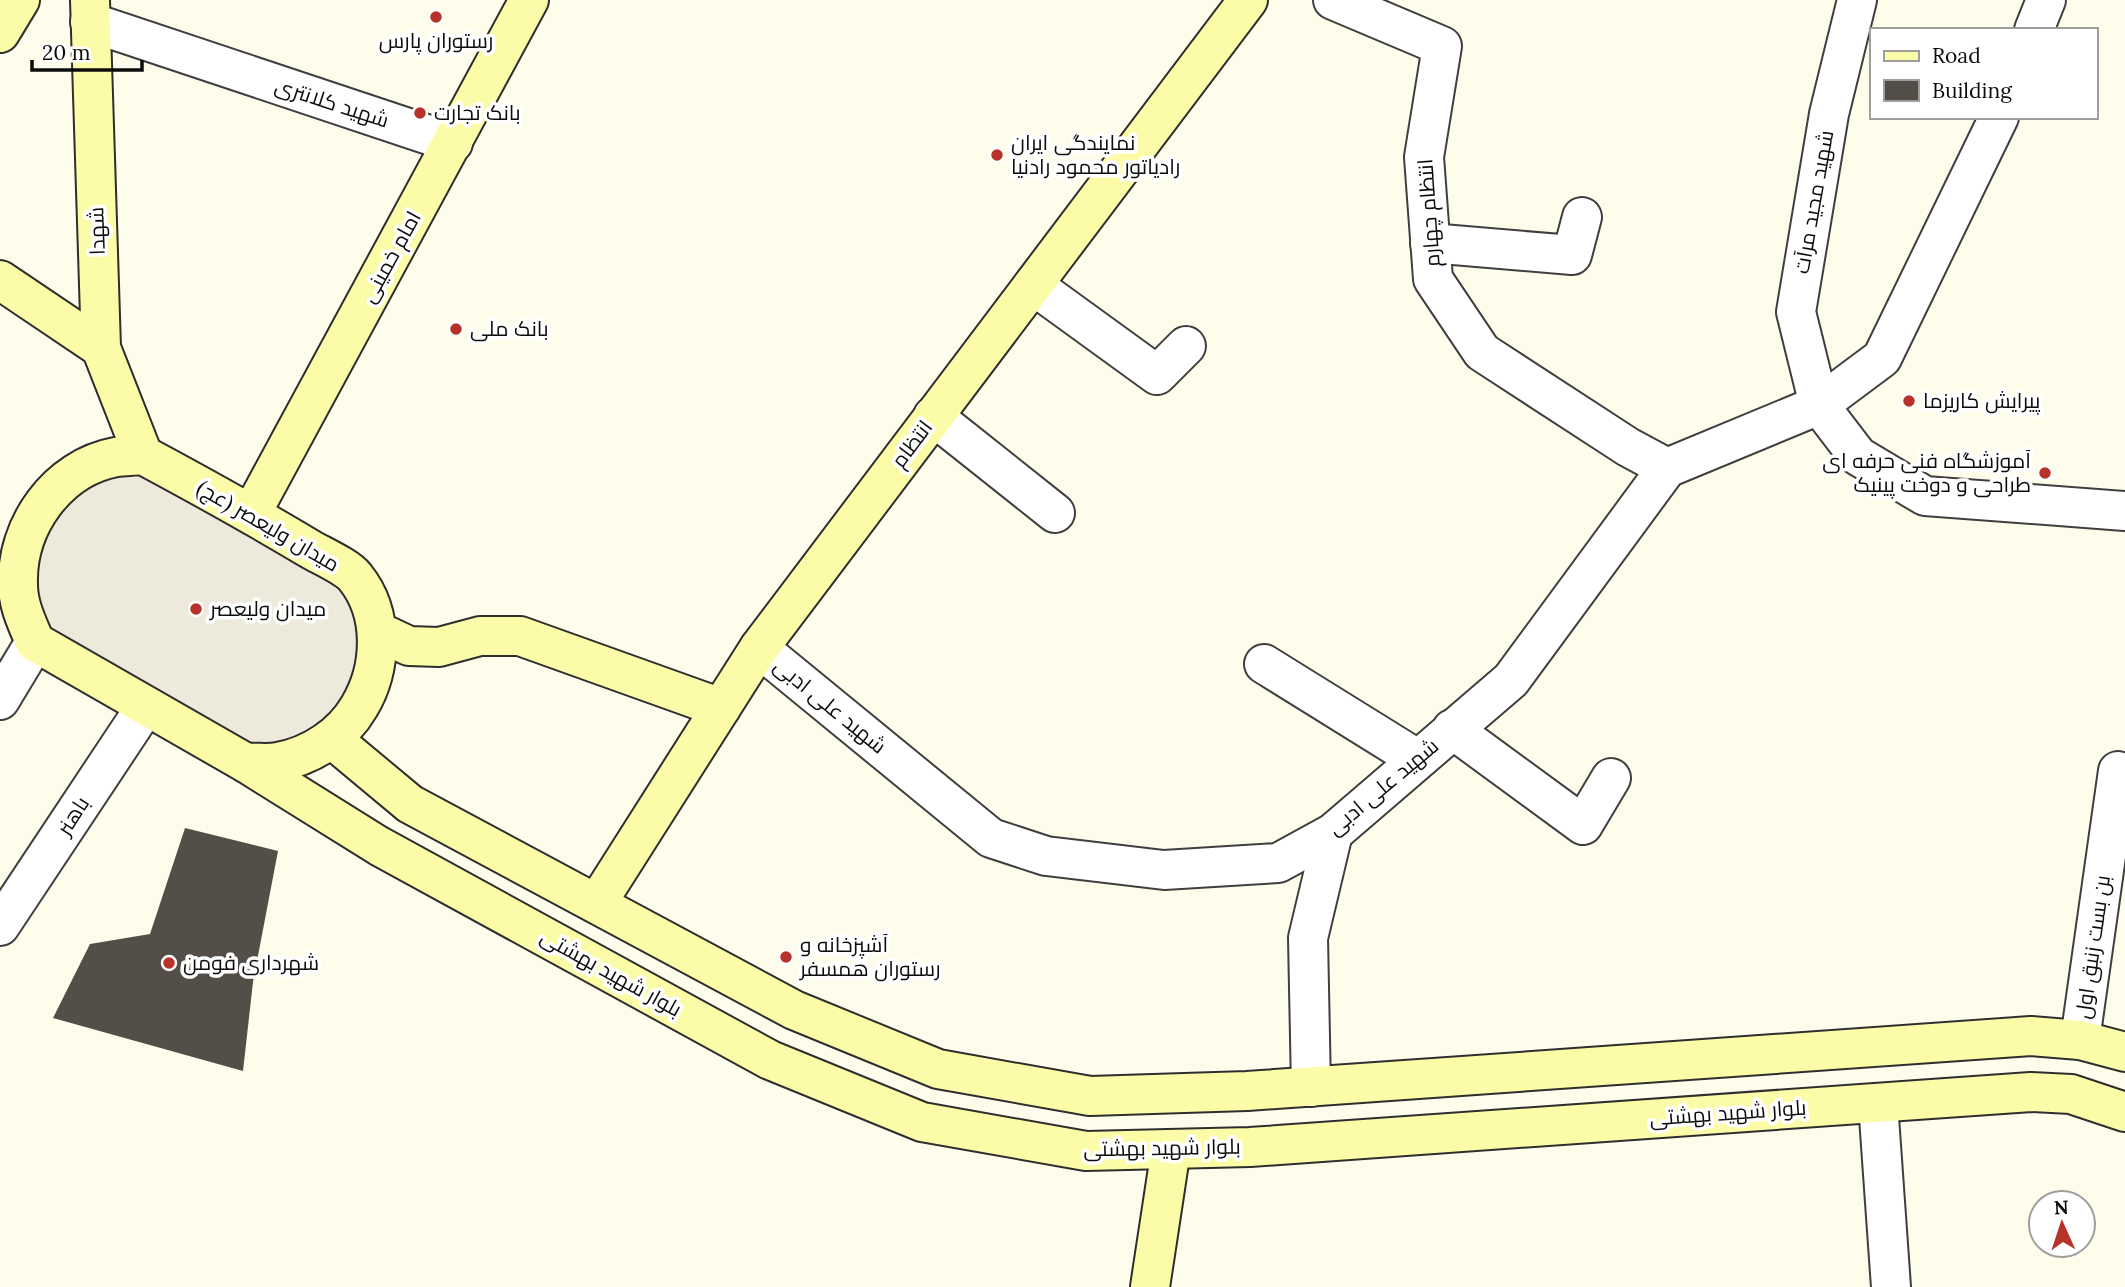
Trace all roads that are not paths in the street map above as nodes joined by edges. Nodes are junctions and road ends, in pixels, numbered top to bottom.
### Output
1 (20, 0) edge
2 (530, 0) edge
3 (1248, 0) edge
4 (1333, 0) edge
5 (1857, 0) edge
6 (2046, 0) edge
7 (90, 11) edge
8 (2035, 28) edge
9 (0, 33) edge
10 (1998, 119) edge
11 (453, 143) junction
12 (1582, 217) dead end
13 (1430, 243) junction
14 (0, 280) edge
15 (1033, 285) junction
16 (1186, 346) dead end
17 (102, 348) junction
18 (1819, 405) junction
19 (933, 416) junction
20 (143, 455) junction
21 (1667, 468) junction
22 (2125, 511) edge
23 (1055, 513) dead end
24 (251, 514) junction
25 (10, 562) edge
26 (377, 631) junction
27 (35, 642) junction
28 (759, 648) junction
29 (1264, 664) dead end
30 (0, 700) edge
31 (146, 706) junction
32 (720, 708) junction
33 (1452, 729) junction
34 (332, 739) junction
35 (1417, 759) junction
36 (246, 763) junction
37 (2118, 771) dead end
38 (1611, 778) dead end
39 (410, 804) junction
40 (1333, 833) junction
41 (379, 846) junction
42 (597, 903) junction
43 (0, 926) edge
44 (2080, 1040) junction
45 (2125, 1052) edge
46 (1640, 1064) junction
47 (1311, 1087) junction
48 (1878, 1103) junction
49 (2125, 1112) edge
50 (1644, 1119) junction
51 (1171, 1149) junction
52 (1150, 1287) edge
53 (1891, 1287) edge

1 - 9 main road
2 - 11 main road, امام خمینی
3 - 15 main road, انتظام
4 - 13 street, انتظام چهارم
5 - 18 street, شهید مجید مرآت
6 - 8 street
7 - 11 street, شهید کلانتری
7 - 17 main road, شهدا
10 - 18 street
11 - 24 main road, امام خمینی
12 - 13 street
13 - 21 street, انتظام چهارم
14 - 17 main road
15 - 16 street
15 - 19 main road, انتظام
17 - 20 main road, شهدا
18 - 21 street
18 - 22 street
19 - 23 street
19 - 28 main road, انتظام
20 - 24 main road, میدان ولیعصر (عج)
20 - 25 main road
21 - 33 street, شهید علی ادبی
24 - 26 main road, میدان ولیعصر (عج)
25 - 27 main road
26 - 32 main road
26 - 34 main road, میدان ولیعصر (عج)
27 - 30 street
27 - 31 main road
28 - 32 main road, انتظام
28 - 40 street, شهید علی ادبی
29 - 35 street
31 - 36 main road
31 - 43 street, باهنر
32 - 42 main road, انتظام
33 - 35 street, شهید علی ادبی
33 - 38 street
34 - 36 main road, میدان ولیعصر (عج)
34 - 39 main road
35 - 40 street, شهید علی ادبی
36 - 41 main road, بلوار شهید بهشتی
37 - 44 street, بن بست زنبق اول
39 - 41 main road
39 - 42 main road
40 - 47 street
41 - 51 main road, بلوار شهید بهشتی
42 - 47 main road
44 - 45 main road
44 - 46 main road
46 - 47 main road
46 - 50 main road
48 - 49 main road, بلوار شهید بهشتی
48 - 50 main road, بلوار شهید بهشتی
48 - 53 street
50 - 51 main road, بلوار شهید بهشتی
51 - 52 main road

